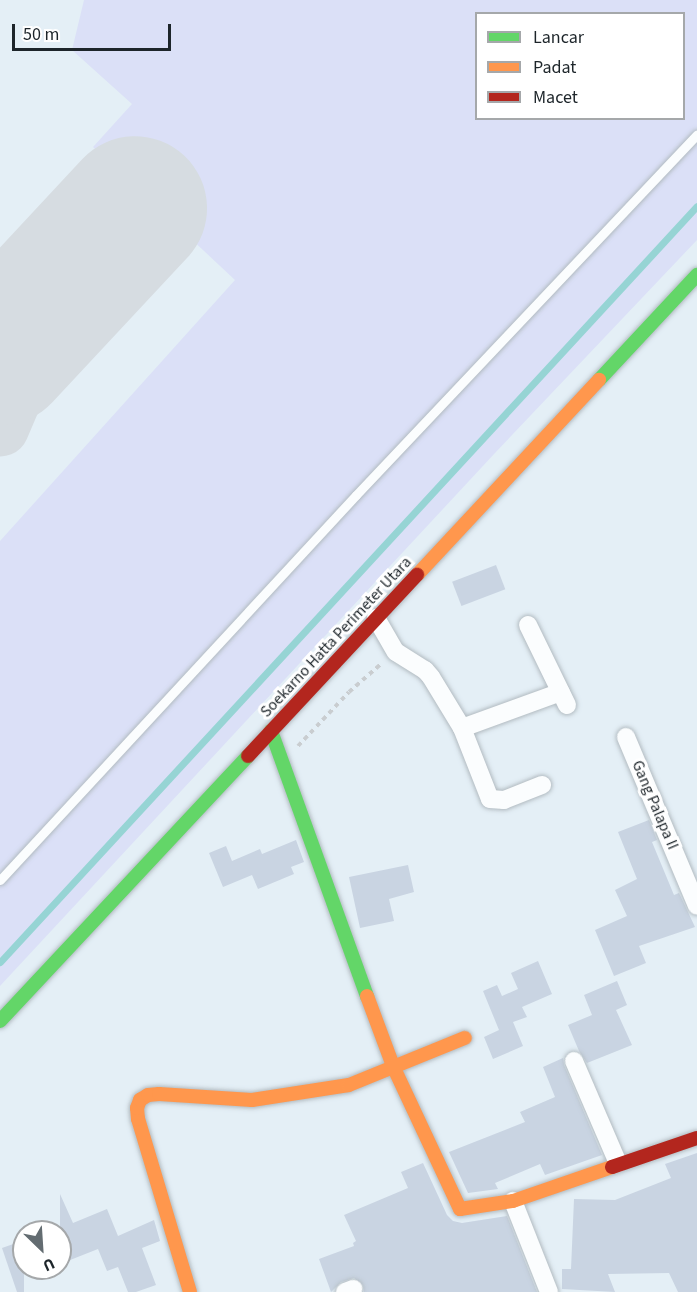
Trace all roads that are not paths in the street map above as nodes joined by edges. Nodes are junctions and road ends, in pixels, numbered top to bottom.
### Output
1 (697, 135) edge
2 (697, 275) edge
3 (375, 618) junction
4 (528, 625) dead end
5 (462, 728) junction
6 (271, 731) junction
7 (626, 736) dead end
8 (542, 785) dead end
9 (689, 863) edge
10 (0, 880) edge
11 (697, 906) edge
12 (0, 1021) edge
13 (465, 1038) dead end
14 (574, 1061) dead end
15 (393, 1066) junction
16 (697, 1138) edge
17 (618, 1163) junction
18 (513, 1201) junction
19 (190, 1292) edge
20 (549, 1292) edge

1 - 10 lane
2 - 3 street, Soekarno Hatta Perimeter Utara
3 - 5 street
3 - 6 street, Soekarno Hatta Perimeter Utara
4 - 5 street
5 - 8 street
6 - 12 street, Soekarno Hatta Perimeter Utara
6 - 15 street
7 - 9 street, Gang Palapa II
9 - 11 street, Gang Palapa II
13 - 15 street
14 - 17 street
15 - 18 street
15 - 19 street
16 - 17 street
17 - 18 street
18 - 20 street

